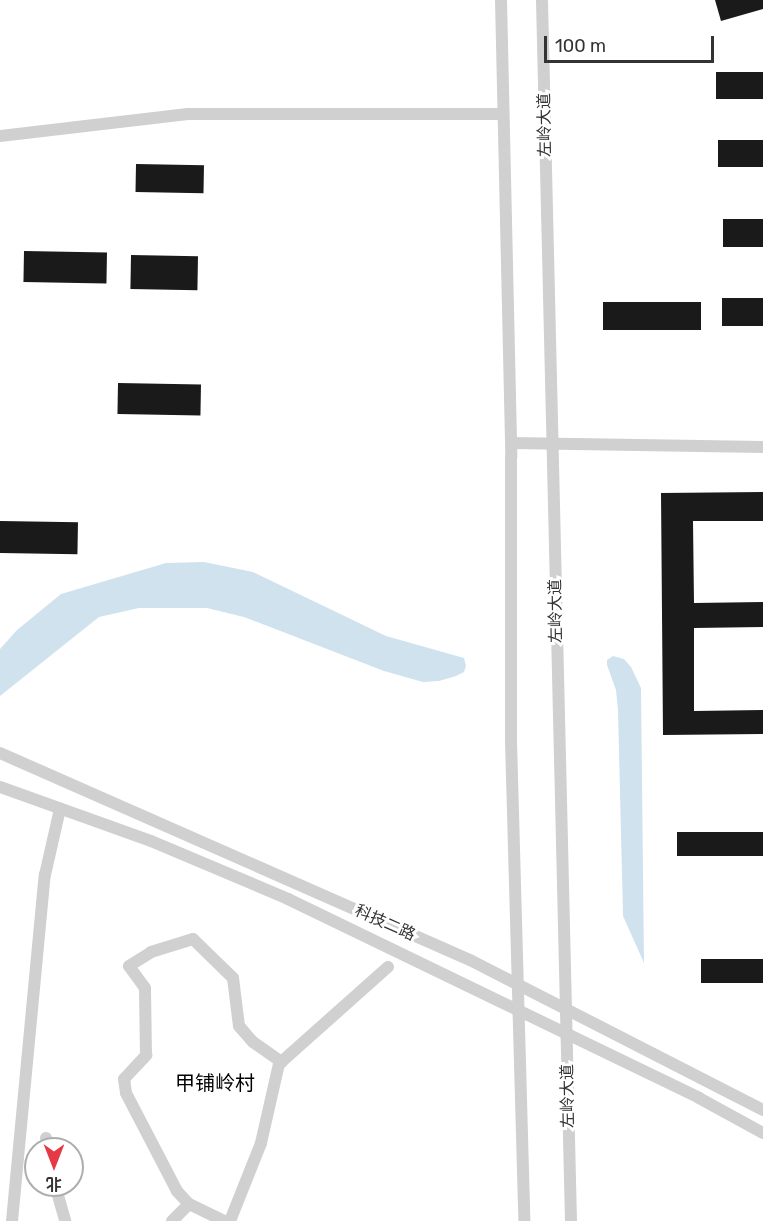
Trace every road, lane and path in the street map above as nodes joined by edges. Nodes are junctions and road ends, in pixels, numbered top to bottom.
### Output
1 (501, 0) edge
2 (542, 0) edge
3 (503, 114) junction
4 (0, 136) edge
5 (511, 443) junction
6 (552, 445) junction
7 (763, 447) edge
8 (0, 753) edge
9 (0, 787) edge
10 (60, 808) junction
11 (388, 967) dead end
12 (518, 984) junction
13 (565, 1009) junction
14 (518, 1011) junction
15 (566, 1034) junction
16 (282, 1062) junction
17 (763, 1110) edge
18 (763, 1133) edge
19 (58, 1197) edge
20 (189, 1204) junction
21 (12, 1221) edge
22 (65, 1221) edge
23 (172, 1221) edge
24 (224, 1221) edge
25 (230, 1221) edge
26 (524, 1221) edge
27 (571, 1221) edge

1 - 3 street
2 - 6 street, 左岭大道
3 - 4 street
3 - 5 street
5 - 6 street
5 - 12 street
6 - 7 street
6 - 13 street, 左岭大道
8 - 12 street, 科技二路
9 - 10 street, 科技二路
10 - 14 street, 科技二路
10 - 21 street
11 - 16 street
12 - 13 street, 科技二路
12 - 14 street
13 - 15 street, 左岭大道
13 - 17 street, 科技二路
14 - 15 street, 科技二路
14 - 26 street
15 - 18 street, 科技二路
15 - 27 street, 左岭大道
16 - 20 street
16 - 25 street
19 - 22 street
20 - 23 street
20 - 24 street

